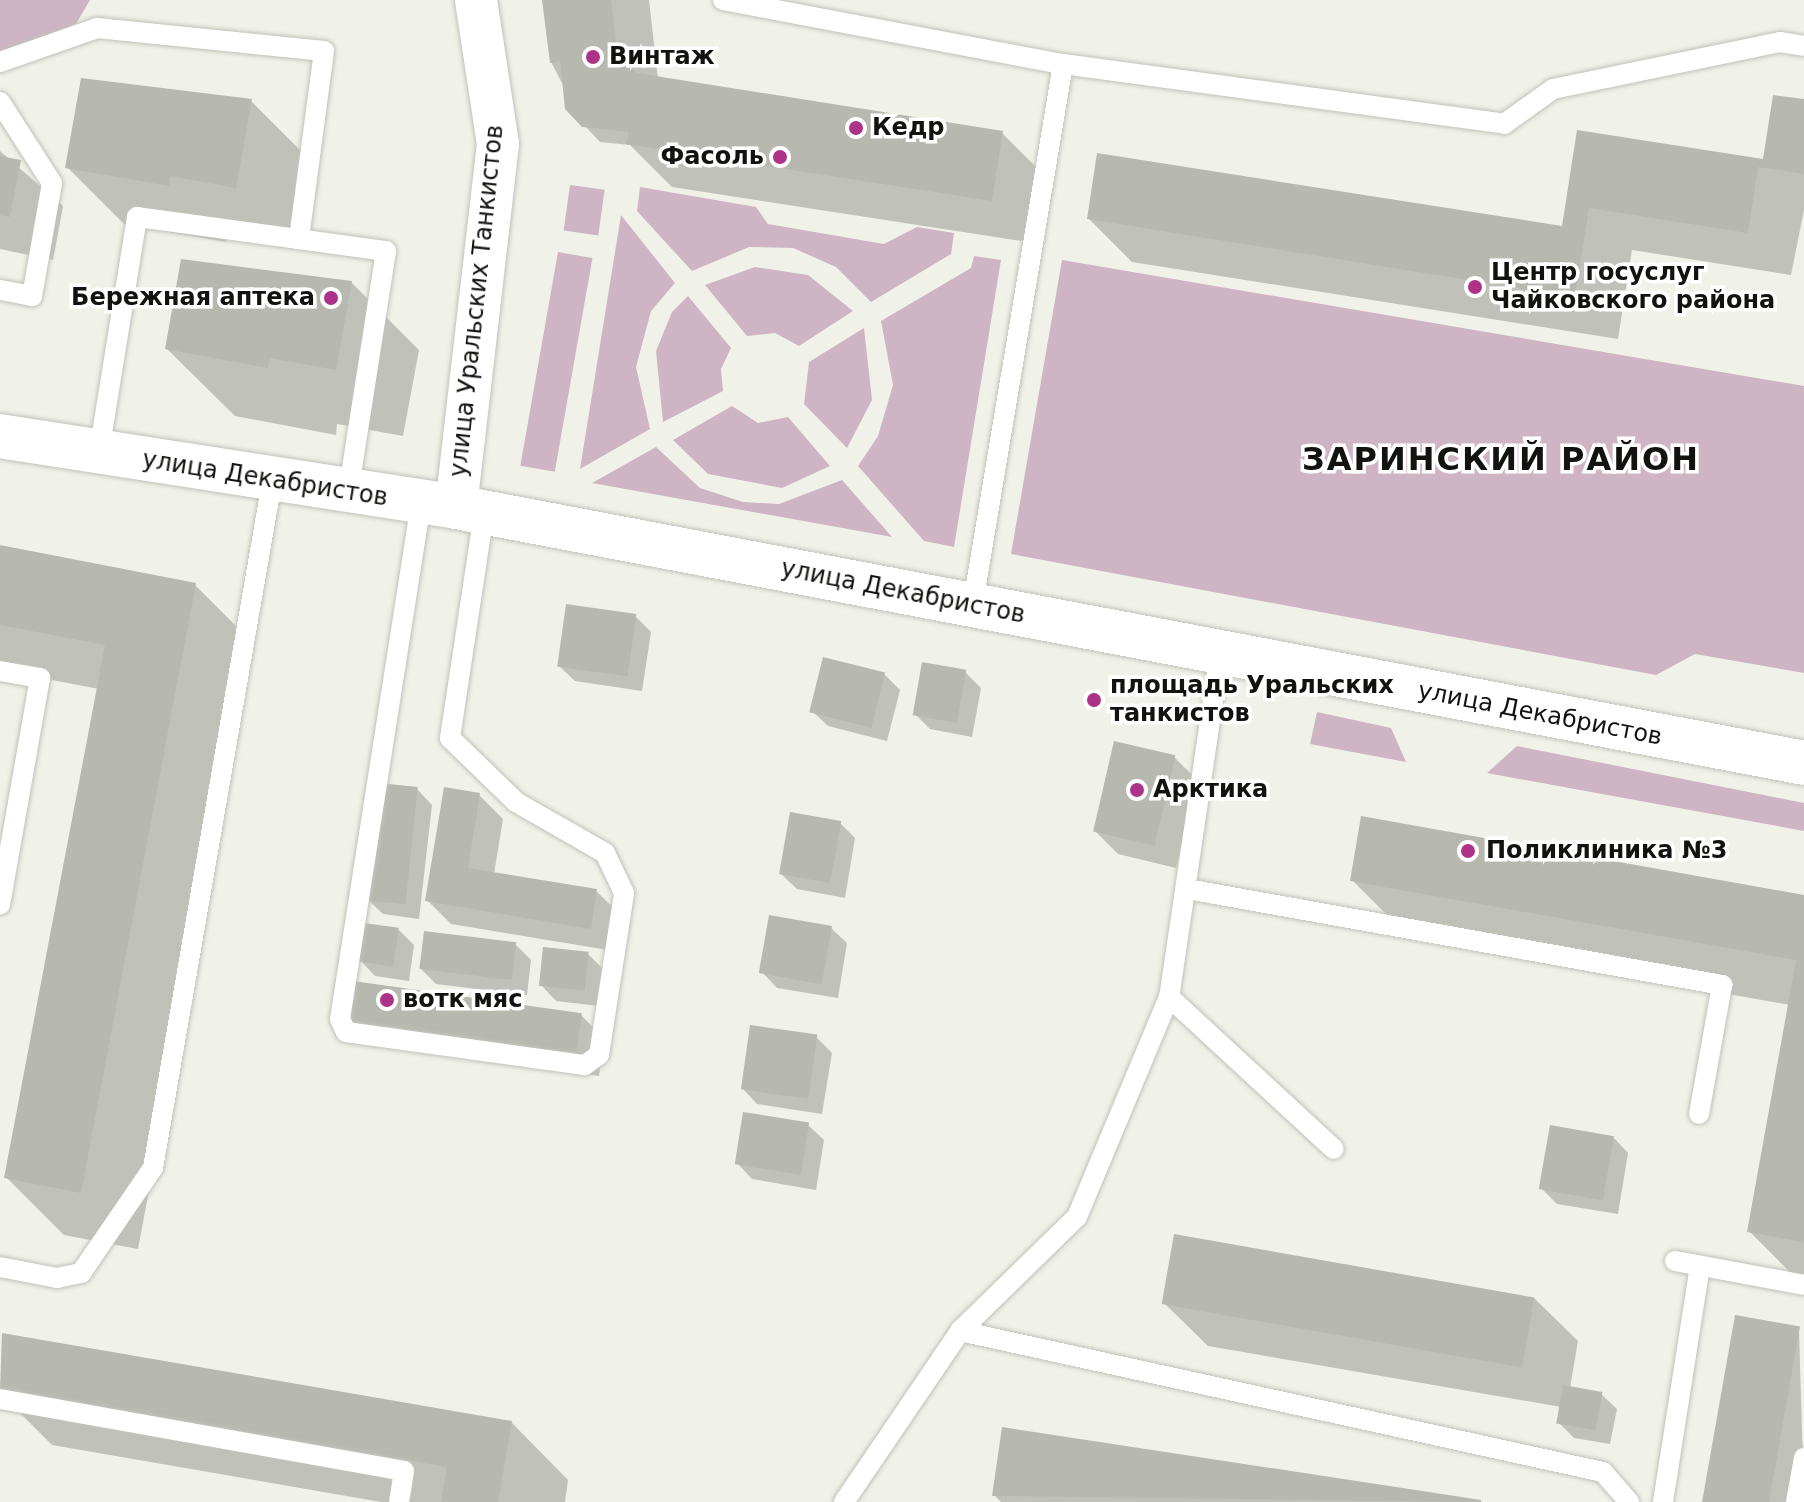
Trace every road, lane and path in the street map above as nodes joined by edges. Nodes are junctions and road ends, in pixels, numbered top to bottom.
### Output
1 (476, 0) edge
2 (724, 0) edge
3 (1804, 46) edge
4 (0, 62) edge
5 (1063, 64) junction
6 (0, 102) edge
7 (299, 239) junction
8 (0, 290) edge
9 (0, 436) edge
10 (99, 452) junction
11 (272, 482) junction
12 (348, 493) junction
13 (454, 508) junction
14 (973, 603) junction
15 (1220, 653) junction
16 (0, 671) edge
17 (1804, 763) edge
18 (1187, 889) junction
19 (0, 904) edge
20 (1169, 997) junction
21 (1699, 1114) dead end
22 (1334, 1149) dead end
23 (1675, 1261) dead end
24 (1700, 1266) junction
25 (0, 1267) edge
26 (1804, 1285) edge
27 (960, 1331) junction
28 (0, 1399) edge
29 (1804, 1458) edge
30 (399, 1502) edge
31 (844, 1502) edge
32 (1629, 1502) edge
33 (1663, 1502) edge
34 (1796, 1502) edge

1 - 13 street, улица Уральских Танкистов
2 - 5 lane
3 - 5 lane
4 - 7 lane
5 - 14 lane
6 - 8 lane
7 - 10 lane
7 - 12 lane
9 - 10 street, улица Декабристов
10 - 11 street, улица Декабристов
11 - 12 street, улица Декабристов
11 - 25 lane
12 - 13 street, улица Декабристов
13 - 13 lane
13 - 14 street, улица Декабристов
14 - 15 street, улица Декабристов
15 - 17 street, улица Декабристов
15 - 18 lane
16 - 19 lane
18 - 20 lane
18 - 21 lane
20 - 22 lane
20 - 27 lane
23 - 24 lane
24 - 26 lane
24 - 33 lane
27 - 31 lane
27 - 32 lane
28 - 30 lane
29 - 34 lane

